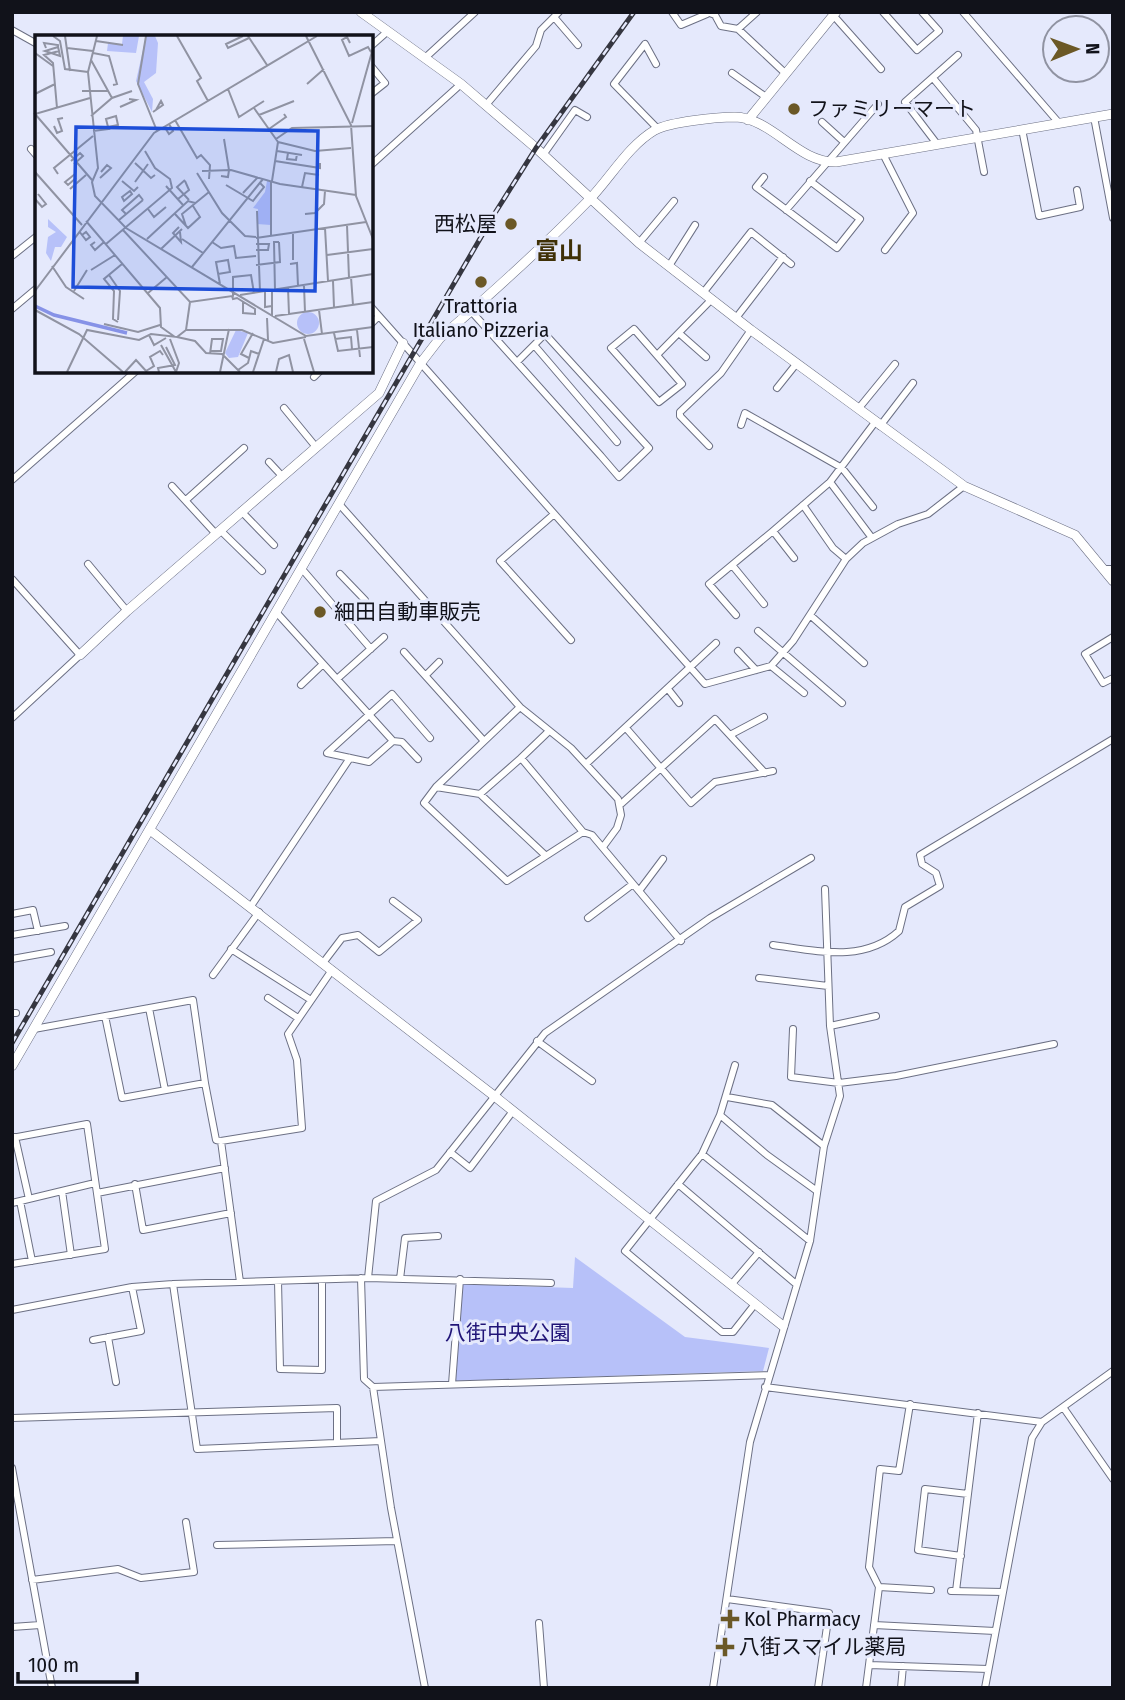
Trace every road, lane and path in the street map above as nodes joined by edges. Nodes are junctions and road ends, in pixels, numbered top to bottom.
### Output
1 (361, 12) edge
2 (475, 12) edge
3 (672, 12) edge
4 (757, 12) edge
5 (883, 12) edge
6 (922, 12) edge
7 (963, 12) edge
8 (707, 13) edge
9 (835, 14) edge
10 (556, 15) edge
11 (738, 29) junction
12 (12, 30) edge
13 (388, 31) junction
14 (35, 43) edge
15 (373, 44) edge
16 (578, 46) dead end
17 (958, 55) dead end
18 (426, 57) junction
19 (656, 64) dead end
20 (373, 69) edge
21 (881, 69) dead end
22 (732, 73) dead end
23 (785, 74) junction
24 (933, 78) junction
25 (461, 85) junction
26 (373, 92) edge
27 (766, 97) junction
28 (878, 104) dead end
29 (486, 105) junction
30 (1113, 114) edge
31 (587, 117) dead end
32 (1094, 117) junction
33 (748, 120) junction
34 (822, 122) dead end
35 (1059, 123) junction
36 (658, 129) junction
37 (1022, 129) junction
38 (978, 136) junction
39 (844, 142) junction
40 (937, 144) junction
41 (31, 149) dead end
42 (35, 154) edge
43 (883, 154) junction
44 (543, 155) junction
45 (373, 162) edge
46 (826, 162) junction
47 (984, 172) dead end
48 (764, 177) dead end
49 (810, 181) junction
50 (1077, 190) dead end
51 (590, 199) junction
52 (674, 201) dead end
53 (786, 209) junction
54 (1113, 218) edge
55 (695, 225) dead end
56 (35, 238) edge
57 (639, 243) junction
58 (885, 250) dead end
59 (12, 256) edge
60 (783, 257) junction
61 (791, 264) dead end
62 (669, 266) junction
63 (35, 290) edge
64 (703, 293) junction
65 (712, 299) junction
66 (12, 309) edge
67 (373, 309) edge
68 (471, 311) junction
69 (379, 316) junction
70 (736, 318) junction
71 (373, 322) edge
72 (751, 330) junction
73 (680, 334) junction
74 (403, 344) junction
75 (534, 345) junction
76 (656, 355) junction
77 (706, 357) dead end
78 (517, 362) junction
79 (797, 363) junction
80 (420, 364) junction
81 (895, 364) dead end
82 (134, 373) edge
83 (318, 373) edge
84 (314, 377) dead end
85 (914, 383) dead end
86 (777, 388) dead end
87 (284, 408) dead end
88 (859, 408) junction
89 (878, 424) junction
90 (741, 425) dead end
91 (617, 442) dead end
92 (709, 446) dead end
93 (244, 447) dead end
94 (316, 447) junction
95 (269, 462) dead end
96 (842, 468) junction
97 (282, 476) junction
98 (12, 480) edge
99 (830, 482) junction
100 (172, 486) dead end
101 (964, 486) junction
102 (186, 500) junction
103 (340, 505) junction
104 (803, 505) junction
105 (873, 507) dead end
106 (241, 511) junction
107 (553, 515) junction
108 (773, 531) junction
109 (218, 532) junction
110 (872, 538) junction
111 (274, 545) dead end
112 (794, 558) dead end
113 (846, 559) junction
114 (88, 564) dead end
115 (732, 565) junction
116 (302, 569) junction
117 (1109, 569) edge
118 (262, 571) dead end
119 (340, 574) dead end
120 (12, 579) edge
121 (1113, 581) edge
122 (764, 604) dead end
123 (127, 611) junction
124 (276, 613) junction
125 (736, 615) dead end
126 (810, 615) junction
127 (344, 617) junction
128 (758, 631) dead end
129 (384, 637) dead end
130 (1113, 637) edge
131 (571, 640) dead end
132 (716, 643) dead end
133 (371, 649) junction
134 (738, 651) dead end
135 (404, 652) dead end
136 (783, 652) junction
137 (80, 655) junction
138 (439, 662) dead end
139 (864, 663) dead end
140 (323, 664) junction
141 (771, 666) junction
142 (689, 669) junction
143 (756, 670) junction
144 (426, 675) junction
145 (1113, 678) edge
146 (337, 679) junction
147 (301, 685) dead end
148 (668, 689) junction
149 (804, 693) dead end
150 (680, 703) dead end
151 (842, 703) dead end
152 (520, 707) junction
153 (369, 715) junction
154 (764, 717) dead end
155 (12, 718) edge
156 (626, 728) junction
157 (548, 732) junction
158 (730, 735) junction
159 (430, 738) dead end
160 (1113, 739) edge
161 (394, 741) junction
162 (484, 741) junction
163 (350, 758) junction
164 (521, 758) junction
165 (418, 759) dead end
166 (586, 764) junction
167 (660, 769) junction
168 (773, 771) dead end
169 (765, 773) junction
170 (436, 787) junction
171 (480, 794) junction
172 (621, 804) junction
173 (150, 830) junction
174 (583, 832) junction
175 (603, 847) junction
176 (545, 855) junction
177 (811, 858) dead end
178 (663, 859) dead end
179 (632, 884) junction
180 (825, 889) dead end
181 (639, 891) junction
182 (393, 901) dead end
183 (255, 909) junction
184 (12, 914) edge
185 (588, 918) dead end
186 (65, 926) dead end
187 (38, 931) junction
188 (12, 935) edge
189 (681, 941) junction
190 (773, 945) dead end
191 (232, 949) junction
192 (51, 952) dead end
193 (826, 952) junction
194 (12, 959) edge
195 (323, 963) junction
196 (332, 970) junction
197 (213, 975) dead end
198 (760, 978) dead end
199 (828, 986) junction
200 (268, 998) dead end
201 (311, 1000) junction
202 (149, 1008) junction
203 (105, 1016) junction
204 (876, 1016) dead end
205 (298, 1018) junction
206 (830, 1026) junction
207 (793, 1029) dead end
208 (34, 1030) junction
209 (537, 1041) junction
210 (1054, 1044) dead end
211 (735, 1065) dead end
212 (12, 1066) edge
213 (592, 1081) dead end
214 (205, 1083) junction
215 (839, 1083) junction
216 (165, 1090) junction
217 (493, 1095) junction
218 (727, 1097) junction
219 (513, 1111) junction
220 (720, 1115) junction
221 (14, 1137) edge
222 (221, 1141) junction
223 (824, 1146) junction
224 (450, 1152) junction
225 (702, 1154) junction
226 (225, 1168) junction
227 (95, 1183) junction
228 (135, 1184) junction
229 (678, 1184) junction
230 (62, 1191) junction
231 (817, 1191) junction
232 (97, 1193) junction
233 (29, 1199) junction
234 (16, 1202) edge
235 (231, 1213) junction
236 (650, 1219) junction
237 (438, 1236) dead end
238 (810, 1241) junction
239 (759, 1252) junction
240 (71, 1255) junction
241 (32, 1261) junction
242 (12, 1264) edge
243 (365, 1278) junction
244 (400, 1279) junction
245 (460, 1279) junction
246 (322, 1280) junction
247 (278, 1281) junction
248 (240, 1282) junction
249 (551, 1283) dead end
250 (173, 1284) junction
251 (796, 1284) junction
252 (731, 1285) junction
253 (132, 1287) junction
254 (755, 1304) junction
255 (12, 1310) edge
256 (783, 1326) junction
257 (108, 1337) junction
258 (93, 1340) dead end
259 (1113, 1371) edge
260 (769, 1375) junction
261 (116, 1382) dead end
262 (452, 1384) junction
263 (373, 1387) junction
264 (765, 1387) junction
265 (909, 1404) junction
266 (1063, 1408) junction
267 (190, 1411) junction
268 (978, 1413) junction
269 (12, 1419) edge
270 (1042, 1422) junction
271 (380, 1441) junction
272 (337, 1443) junction
273 (12, 1468) edge
274 (1113, 1479) edge
275 (968, 1493) junction
276 (16, 1511) edge
277 (186, 1522) dead end
278 (397, 1541) junction
279 (217, 1545) dead end
280 (961, 1556) junction
281 (32, 1580) junction
282 (879, 1587) junction
283 (932, 1590) dead end
284 (1003, 1592) junction
285 (727, 1599) junction
286 (539, 1623) dead end
287 (40, 1625) junction
288 (874, 1625) junction
289 (12, 1626) edge
290 (995, 1631) junction
291 (869, 1665) junction
292 (903, 1666) junction
293 (988, 1668) junction
294 (52, 1688) edge
295 (425, 1688) edge
296 (544, 1688) edge
297 (713, 1688) edge
298 (818, 1688) edge
299 (866, 1688) edge
300 (901, 1688) edge
301 (984, 1688) edge

1 - 13 street
2 - 18 street
3 - 8 street
4 - 11 street
5 - 6 street
7 - 35 street
8 - 11 street
9 - 21 street
9 - 23 street
10 - 16 street
10 - 29 street
11 - 23 street
12 - 14 street
13 - 15 street
13 - 18 street
17 - 24 street
18 - 25 street
19 - 36 street
20 - 26 street
22 - 27 street
23 - 27 street
24 - 38 street
24 - 40 street
25 - 29 street
25 - 45 street
27 - 33 street
28 - 39 street
29 - 44 street
30 - 32 street
31 - 44 street
32 - 35 street
32 - 54 street
33 - 36 street
33 - 46 street
34 - 39 street
35 - 37 street
36 - 51 street
37 - 38 street
37 - 50 street
38 - 40 street
38 - 47 street
39 - 46 street
40 - 43 street
41 - 42 street
43 - 46 street
43 - 58 street
44 - 51 street
46 - 49 street
48 - 53 street
49 - 53 street
49 - 53 street
51 - 57 street
51 - 68 street
52 - 57 street
55 - 62 street
56 - 59 street
57 - 62 street
60 - 61 street
60 - 64 street
60 - 70 street
62 - 64 street
63 - 66 street
64 - 65 street
65 - 70 street
65 - 73 street
67 - 69 street
68 - 78 street
68 - 80 street
69 - 71 street
69 - 74 street
70 - 72 street
72 - 79 street
72 - 92 street
73 - 76 street
73 - 77 street
74 - 80 street
74 - 94 street
75 - 78 street
75 - 78 street
75 - 91 street
76 - 76 street
79 - 86 street
79 - 88 street
80 - 103 street
80 - 107 street
81 - 88 street
82 - 98 street
83 - 84 street
85 - 89 street
87 - 94 street
88 - 89 street
89 - 96 street
89 - 101 street
90 - 96 street
93 - 102 street
94 - 97 street
95 - 97 street
96 - 99 street
96 - 105 street
97 - 106 street
99 - 104 street
99 - 110 street
100 - 102 street
101 - 110 street
101 - 117 street
102 - 109 street
103 - 116 street
103 - 152 street
104 - 108 street
104 - 113 street
106 - 109 street
106 - 111 street
107 - 131 street
107 - 142 street
108 - 112 street
108 - 115 street
109 - 118 street
109 - 123 street
110 - 113 street
113 - 126 street
114 - 123 street
115 - 122 street
115 - 125 street
116 - 124 street
116 - 127 street
117 - 121 street
119 - 127 street
120 - 137 street
123 - 137 street
124 - 140 street
124 - 173 street
126 - 136 street
126 - 139 street
127 - 133 street
128 - 136 street
129 - 133 street
130 - 145 street
132 - 142 street
133 - 146 street
134 - 143 street
135 - 144 street
136 - 141 street
136 - 151 street
137 - 155 street
138 - 144 street
140 - 146 street
140 - 147 street
141 - 143 street
141 - 149 street
142 - 143 street
142 - 148 street
144 - 162 street
146 - 153 street
148 - 150 street
148 - 156 street
152 - 157 street
152 - 162 street
153 - 159 street
153 - 161 street
153 - 163 street
154 - 158 street
156 - 166 street
156 - 167 street
157 - 164 street
157 - 166 street
158 - 167 street
158 - 169 street
160 - 193 street
161 - 163 street
161 - 165 street
162 - 170 street
163 - 183 street
164 - 171 street
164 - 174 street
166 - 172 street
167 - 169 street
167 - 172 street
168 - 169 street
170 - 171 street
170 - 176 street
171 - 176 street
172 - 175 street
173 - 183 street
173 - 208 street
174 - 175 street
174 - 176 street
175 - 179 street
177 - 189 street
178 - 181 street
179 - 181 street
179 - 185 street
180 - 193 street
181 - 189 street
182 - 195 street
183 - 191 street
183 - 195 street
184 - 187 street
186 - 187 street
187 - 188 street
189 - 209 street
190 - 193 street
191 - 197 street
191 - 201 street
192 - 194 street
193 - 199 street
195 - 196 street
196 - 201 street
196 - 217 street
198 - 199 street
199 - 206 street
200 - 205 street
201 - 205 street
202 - 203 street
202 - 214 street
202 - 216 street
203 - 208 street
203 - 216 street
204 - 206 street
205 - 222 street
206 - 215 street
207 - 215 street
208 - 212 street
209 - 213 street
209 - 217 street
210 - 215 street
211 - 218 street
214 - 216 street
214 - 222 street
215 - 223 street
217 - 219 street
217 - 224 street
218 - 220 street
218 - 223 street
219 - 224 street
219 - 236 street
220 - 225 street
220 - 231 street
221 - 227 street
221 - 233 street
222 - 226 street
223 - 231 street
224 - 243 street
225 - 229 street
225 - 238 street
226 - 228 street
226 - 235 street
227 - 230 street
227 - 232 street
228 - 232 street
228 - 235 street
229 - 236 street
229 - 239 street
230 - 233 street
230 - 240 street
231 - 238 street
232 - 240 street
233 - 234 street
234 - 241 street
235 - 248 street
236 - 252 street
236 - 254 street
237 - 244 street
238 - 251 street
239 - 251 street
239 - 252 street
240 - 241 street
241 - 242 street
243 - 244 street
243 - 246 street
243 - 263 street
244 - 245 street
245 - 249 street
245 - 262 street
246 - 247 street
246 - 247 street
247 - 248 street
248 - 250 street
250 - 253 street
250 - 267 street
251 - 256 street
252 - 254 street
253 - 255 street
253 - 257 street
254 - 256 street
256 - 260 street
257 - 258 street
257 - 261 street
259 - 266 street
260 - 262 street
260 - 264 street
262 - 263 street
263 - 271 street
264 - 265 street
264 - 285 street
265 - 268 street
265 - 282 street
266 - 270 street
266 - 274 street
267 - 269 street
267 - 272 street
267 - 272 street
268 - 270 street
268 - 275 street
270 - 284 street
271 - 272 street
271 - 278 street
273 - 276 street
275 - 280 street
275 - 280 street
276 - 281 street
277 - 281 street
278 - 279 street
278 - 295 street
280 - 284 street
281 - 287 street
282 - 283 street
282 - 288 street
284 - 290 street
285 - 297 street
285 - 298 street
286 - 296 street
287 - 289 street
287 - 294 street
288 - 290 street
288 - 291 street
290 - 293 street
291 - 292 street
291 - 299 street
292 - 293 street
292 - 300 street
293 - 301 street

